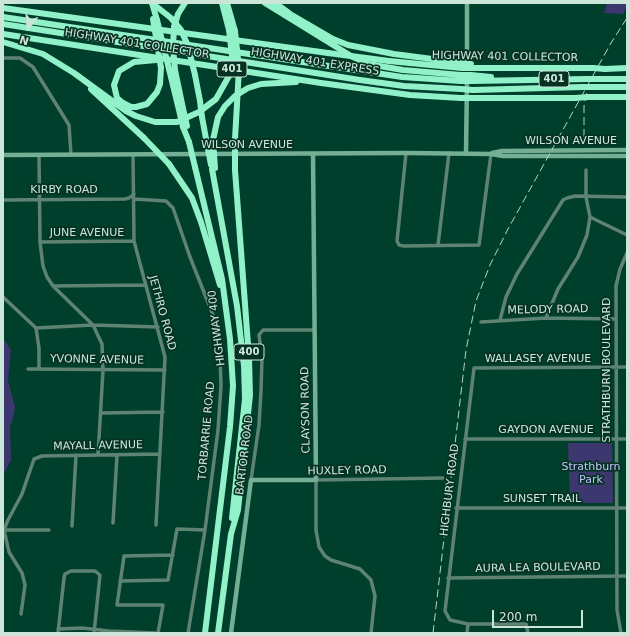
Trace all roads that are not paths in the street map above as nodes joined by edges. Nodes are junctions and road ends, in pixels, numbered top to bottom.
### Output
1 (152, 3) edge
2 (185, 3) edge
3 (222, 3) edge
4 (227, 3) edge
5 (265, 3) edge
6 (272, 3) edge
7 (275, 3) edge
8 (467, 3) edge
9 (3, 8) edge
10 (290, 14) junction
11 (3, 17) edge
12 (155, 19) junction
13 (3, 24) edge
14 (232, 30) junction
15 (3, 34) edge
16 (3, 42) edge
17 (3, 58) edge
18 (179, 60) junction
19 (462, 65) junction
20 (627, 68) edge
21 (172, 69) junction
22 (74, 73) junction
23 (461, 78) junction
24 (627, 79) edge
25 (321, 83) junction
26 (627, 87) edge
27 (627, 98) edge
28 (210, 142) junction
29 (627, 150) edge
30 (406, 153) junction
31 (449, 153) junction
32 (466, 153) junction
33 (133, 154) junction
34 (312, 154) junction
35 (491, 154) junction
36 (3, 155) edge
37 (39, 155) junction
38 (71, 155) junction
39 (627, 156) edge
40 (586, 170) dead end
41 (134, 194) junction
42 (586, 197) junction
43 (627, 197) edge
44 (125, 199) junction
45 (134, 199) junction
46 (3, 200) edge
47 (40, 200) junction
48 (133, 205) junction
49 (590, 217) junction
50 (627, 235) edge
51 (134, 241) junction
52 (40, 242) junction
53 (438, 245) junction
54 (627, 253) edge
55 (145, 285) junction
56 (53, 286) junction
57 (3, 298) edge
58 (225, 301) junction
59 (546, 318) junction
60 (616, 319) junction
61 (500, 320) junction
62 (481, 322) dead end
63 (93, 325) junction
64 (158, 327) junction
65 (36, 328) junction
66 (314, 330) junction
67 (615, 367) junction
68 (627, 367) edge
69 (39, 368) junction
70 (474, 368) joint
71 (28, 369) dead end
72 (103, 370) junction
73 (165, 370) junction
74 (163, 412) junction
75 (101, 413) junction
76 (465, 439) junction
77 (617, 439) junction
78 (627, 439) edge
79 (160, 454) junction
80 (76, 455) junction
81 (98, 455) junction
82 (117, 455) junction
83 (443, 478) dead end
84 (252, 480) junction
85 (316, 480) junction
86 (456, 508) junction
87 (617, 508) junction
88 (627, 508) edge
89 (113, 523) dead end
90 (156, 525) dead end
91 (72, 526) dead end
92 (4, 530) junction
93 (49, 530) dead end
94 (205, 530) junction
95 (231, 534) junction
96 (173, 555) junction
97 (617, 576) junction
98 (627, 576) edge
99 (448, 578) junction
100 (120, 581) junction
101 (21, 614) dead end
102 (468, 624) junction
103 (58, 631) edge
104 (94, 631) edge
105 (155, 633) edge
106 (158, 633) edge
107 (188, 633) edge
108 (205, 633) edge
109 (218, 633) edge
110 (231, 633) edge
111 (371, 633) edge
112 (467, 633) edge
113 (528, 633) edge
114 (621, 633) edge

1 - 12 highway
1 - 28 highway, bridge
2 - 21 highway, bridge
3 - 14 highway
4 - 14 highway, 400
5 - 23 highway
6 - 10 highway
7 - 10 highway
8 - 32 main road
9 - 19 highway, HIGHWAY 401 COLLECTOR, bridge
10 - 19 highway
11 - 23 highway, HIGHWAY 401 EXPRESS / 401
12 - 18 highway, bridge
12 - 21 highway, bridge
13 - 26 highway, HIGHWAY 401 EXPRESS / 401, bridge
14 - 22 highway, bridge
14 - 95 highway, 400, bridge
15 - 18 highway, HIGHWAY 401 COLLECTOR / 401
16 - 22 highway
17 - 38 street
18 - 25 highway, HIGHWAY 401 COLLECTOR / 401
19 - 20 highway, HIGHWAY 401 COLLECTOR / 401, bridge
21 - 58 highway, HIGHWAY 400 / 400, bridge
22 - 58 highway, bridge
23 - 24 highway, 401, bridge
25 - 27 highway, HIGHWAY 401 COLLECTOR / 401, bridge
25 - 28 highway
28 - 95 highway, bridge
29 - 35 main road, WILSON AVENUE
30 - 31 main road, WILSON AVENUE
30 - 34 main road, WILSON AVENUE
30 - 53 street
31 - 32 main road, WILSON AVENUE
31 - 53 street
32 - 35 main road, WILSON AVENUE
33 - 34 main road, WILSON AVENUE
33 - 38 main road, WILSON AVENUE
33 - 41 street, JETHRO ROAD
34 - 66 main road, CLAYSON ROAD
35 - 39 main road, WILSON AVENUE
35 - 53 street
36 - 37 main road, WILSON AVENUE
37 - 38 main road, WILSON AVENUE
37 - 47 street
40 - 42 street
41 - 44 street, KIRBY ROAD
41 - 45 street, JETHRO ROAD
42 - 43 street
42 - 49 street
42 - 61 street
44 - 47 street, KIRBY ROAD
44 - 48 street
45 - 48 street, JETHRO ROAD
45 - 94 street, TORBARRIE ROAD
46 - 47 street, KIRBY ROAD
47 - 52 street
48 - 51 street, JETHRO ROAD
49 - 50 street
49 - 59 street
51 - 52 street, JUNE AVENUE
51 - 55 street, JETHRO ROAD
52 - 56 street
54 - 60 street, STRATHBURN BOULEVARD
55 - 56 street
55 - 64 street, JETHRO ROAD
56 - 63 street
57 - 65 street
58 - 108 highway, HIGHWAY 400 / 400
59 - 60 street, MELODY ROAD
59 - 61 street, MELODY ROAD
60 - 67 street, STRATHBURN BOULEVARD
61 - 62 street, MELODY ROAD
63 - 64 street
63 - 65 street
63 - 72 street
64 - 73 street, JETHRO ROAD
65 - 69 street
66 - 84 street, BARTOR ROAD
66 - 85 main road, CLAYSON ROAD
67 - 68 street, WALLASEY AVENUE
67 - 70 street, WALLASEY AVENUE
67 - 77 street, STRATHBURN BOULEVARD
69 - 71 street, YVONNE AVENUE
69 - 72 street, YVONNE AVENUE
70 - 76 street, HIGHBURY ROAD
72 - 73 street, YVONNE AVENUE
72 - 75 street
73 - 74 street, JETHRO ROAD
74 - 75 street
74 - 79 street, JETHRO ROAD
75 - 81 street
76 - 77 street, GAYDON AVENUE
76 - 86 street, HIGHBURY ROAD
77 - 78 street, GAYDON AVENUE
77 - 87 street, STRATHBURN BOULEVARD
79 - 82 street, MAYALL AVENUE
79 - 90 street, JETHRO ROAD
80 - 81 street, MAYALL AVENUE
80 - 91 street
80 - 92 street, MAYALL AVENUE
81 - 82 street, MAYALL AVENUE
82 - 89 street
83 - 85 street, HUXLEY ROAD
84 - 85 main road, HUXLEY ROAD
84 - 110 main road, BARTOR ROAD
85 - 111 street, CLAYSON ROAD
86 - 87 street, SUNSET TRAIL
86 - 99 street, HIGHBURY ROAD
87 - 88 street, SUNSET TRAIL
87 - 97 street, STRATHBURN BOULEVARD
92 - 93 street
92 - 101 street
94 - 96 street
94 - 107 street, TORBARRIE ROAD
95 - 109 highway, 400
96 - 100 street
96 - 100 street
97 - 98 street, AURA LEA BOULEVARD
97 - 99 street, AURA LEA BOULEVARD
97 - 114 street, STRATHBURN BOULEVARD
99 - 102 street, HIGHBURY ROAD
100 - 106 street
102 - 112 street
102 - 113 street
103 - 104 street
103 - 104 street
104 - 105 street

